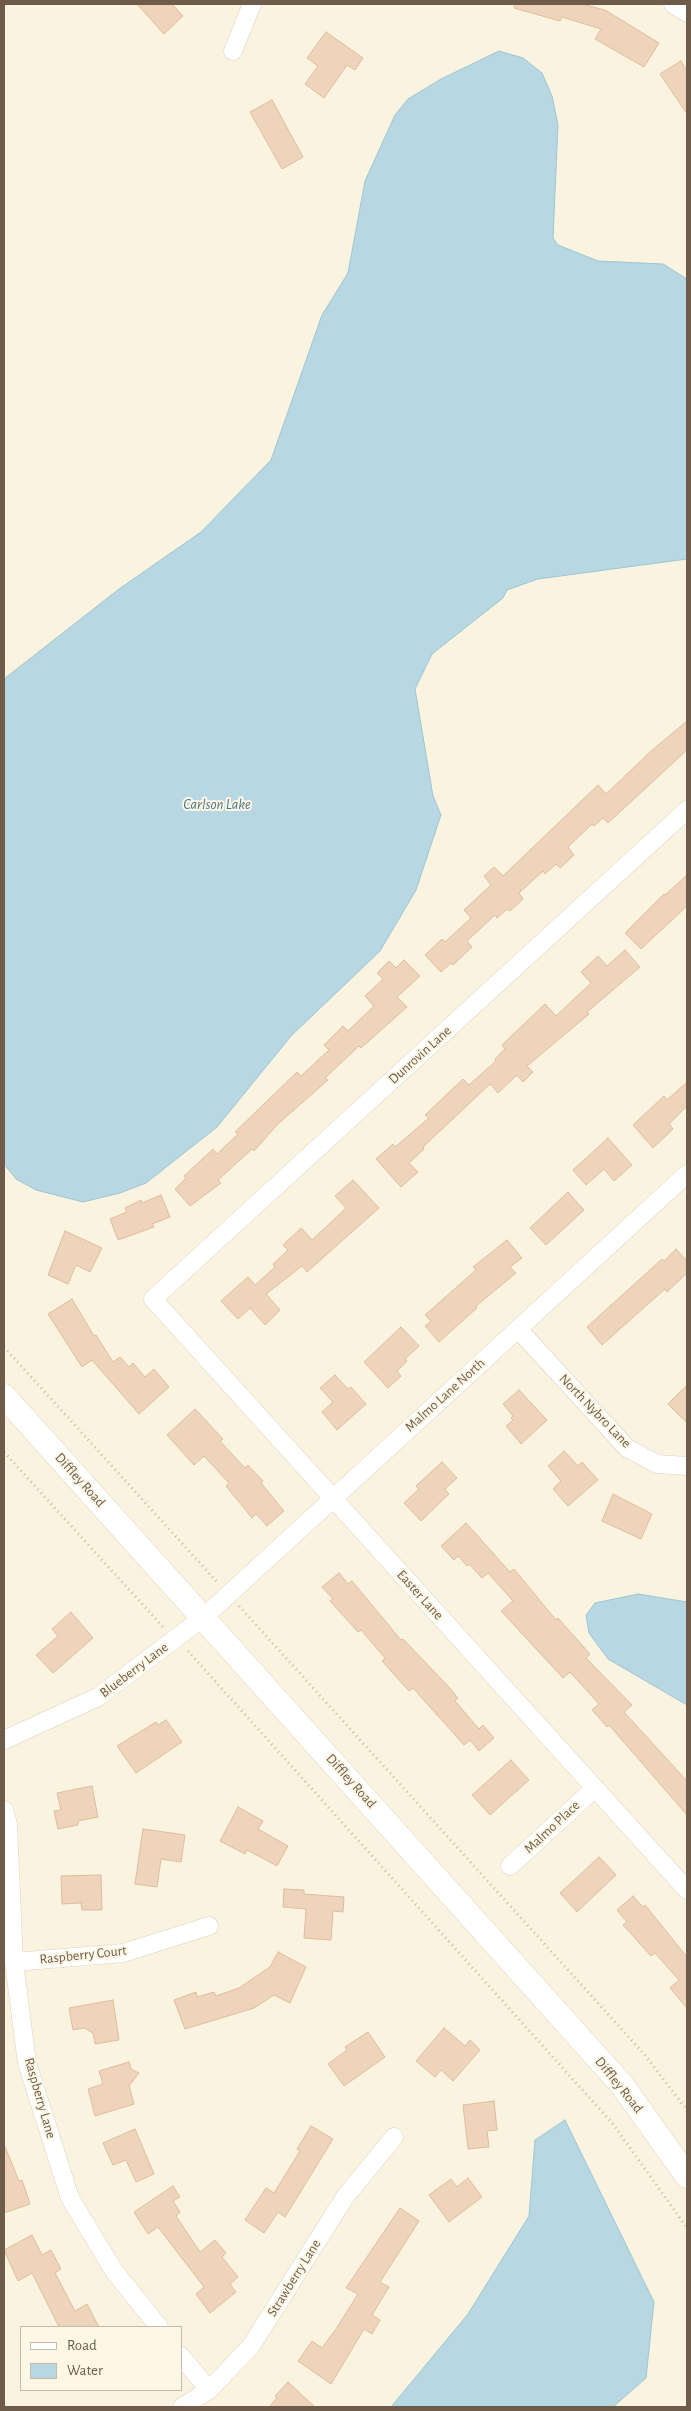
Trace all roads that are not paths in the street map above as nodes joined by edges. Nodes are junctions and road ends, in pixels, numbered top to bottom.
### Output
1 (252, 4) edge
2 (673, 4) edge
3 (687, 13) edge
4 (233, 51) dead end
5 (687, 810) edge
6 (687, 1174) edge
7 (153, 1299) joint
8 (518, 1329) junction
9 (4, 1396) edge
10 (687, 1466) edge
11 (333, 1498) junction
12 (204, 1617) junction
13 (4, 1740) edge
14 (595, 1788) junction
15 (4, 1810) edge
16 (510, 1866) dead end
17 (687, 1890) edge
18 (209, 1926) dead end
19 (14, 1962) junction
20 (394, 2137) dead end
21 (687, 2176) edge
22 (157, 2326) edge
23 (182, 2357) edge
24 (209, 2390) junction
25 (182, 2407) edge

1 - 4 street
2 - 3 street
5 - 7 street, Dunrovin Lane
6 - 8 street, Malmo Lane North
7 - 11 street, Easter Lane
8 - 10 street, North Nybro Lane
8 - 11 street, Malmo Lane North
9 - 12 main road, Diffley Road
11 - 12 street, Malmo Lane North
11 - 14 street, Easter Lane
12 - 13 street, Blueberry Lane
12 - 21 main road, Diffley Road
14 - 16 street, Malmo Place
14 - 17 street, Easter Lane
15 - 19 street, Raspberry Lane
18 - 19 street, Raspberry Court
19 - 22 street, Raspberry Lane
20 - 24 street, Strawberry Lane
23 - 24 street
24 - 25 street, Strawberry Lane

